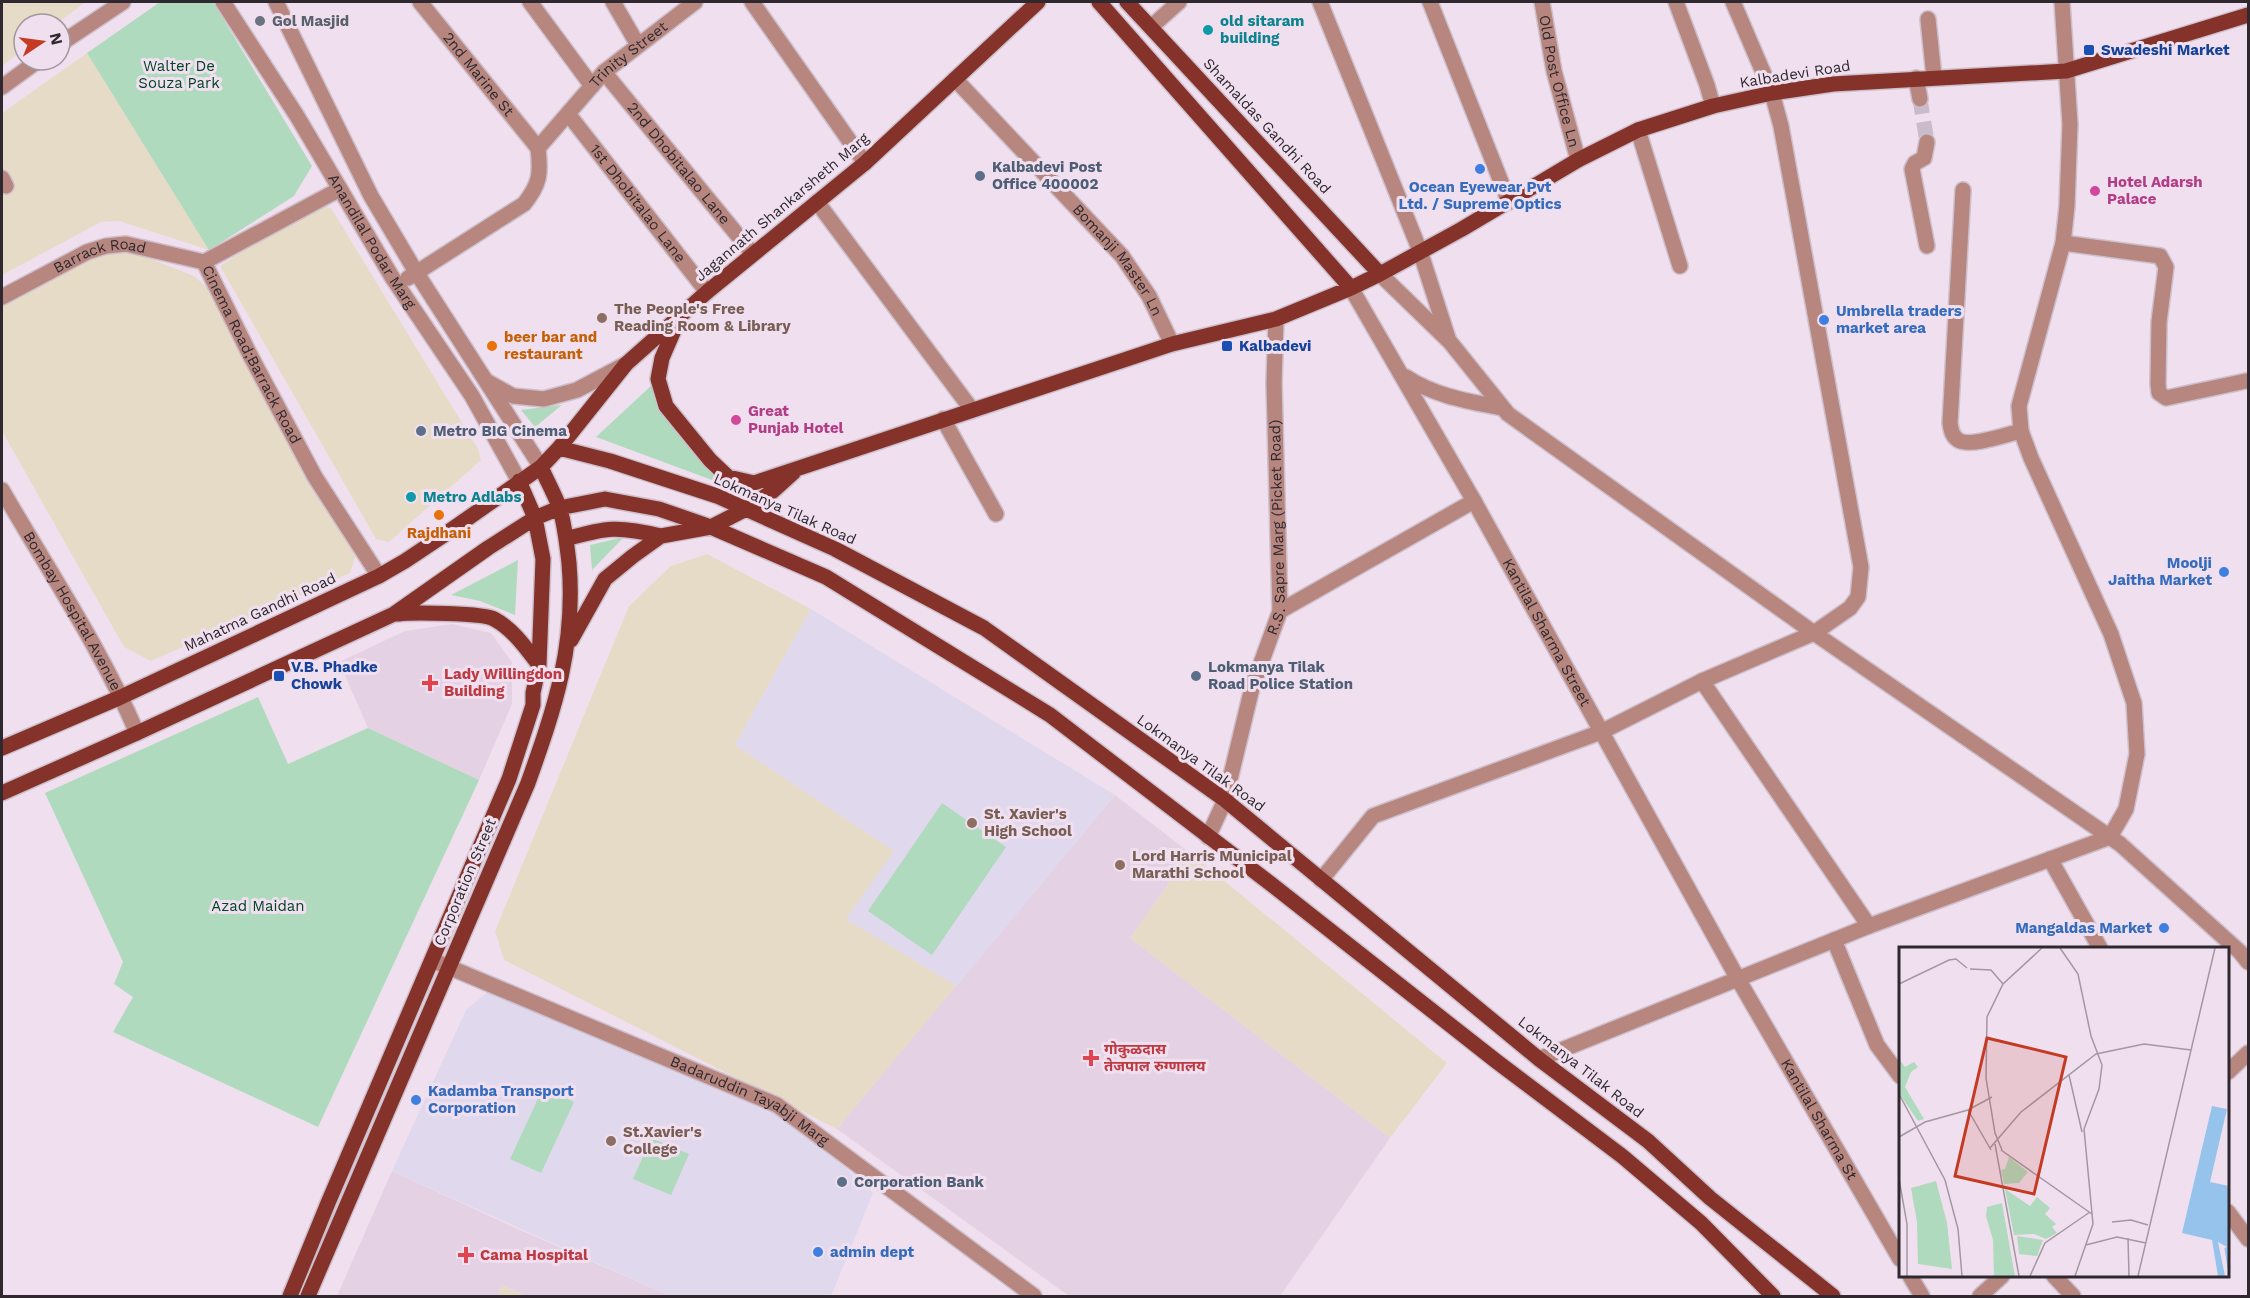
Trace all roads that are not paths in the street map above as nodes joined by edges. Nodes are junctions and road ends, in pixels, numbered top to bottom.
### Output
1 (123, 2) edge
2 (223, 2) edge
3 (276, 2) edge
4 (420, 2) edge
5 (530, 2) edge
6 (613, 2) edge
7 (695, 2) edge
8 (753, 2) edge
9 (1038, 2) edge
10 (1099, 2) edge
11 (1127, 2) edge
12 (1179, 2) edge
13 (1320, 2) edge
14 (1430, 2) edge
15 (1542, 2) edge
16 (1676, 2) edge
17 (1733, 2) edge
18 (2062, 2) edge
19 (2248, 15) edge
20 (1928, 19) dead end
21 (1151, 27) junction
22 (72, 37) edge
23 (638, 45) junction
24 (2066, 71) junction
25 (23, 72) edge
26 (604, 72) junction
27 (1934, 77) junction
28 (1916, 78) junction
29 (955, 79) junction
30 (2, 87) edge
31 (592, 87) junction
32 (1772, 93) junction
33 (1920, 99) tunnel mouth
34 (1713, 106) junction
35 (568, 115) junction
36 (1638, 130) junction
37 (1927, 142) tunnel mouth
38 (538, 148) junction
39 (1578, 160) junction
40 (865, 163) junction
41 (340, 189) junction
42 (1963, 190) dead end
43 (818, 202) junction
44 (1509, 202) junction
45 (2063, 243) junction
46 (1926, 246) dead end
47 (1420, 251) junction
48 (753, 254) junction
49 (204, 262) junction
50 (1680, 266) dead end
51 (417, 272) junction
52 (1380, 274) junction
53 (397, 285) junction
54 (1352, 288) junction
55 (707, 292) junction
56 (2, 297) edge
57 (681, 314) junction
58 (1276, 319) junction
59 (1450, 342) junction
60 (1172, 344) junction
61 (626, 364) junction
62 (1403, 375) junction
63 (485, 381) junction
64 (2246, 381) dead end
65 (1502, 408) junction
66 (972, 410) junction
67 (943, 419) junction
68 (2021, 431) junction
69 (559, 448) junction
70 (801, 466) junction
71 (541, 467) junction
72 (519, 481) junction
73 (2, 490) edge
74 (1474, 501) junction
75 (560, 508) junction
76 (746, 509) junction
77 (996, 514) dead end
78 (535, 518) junction
79 (711, 527) junction
80 (661, 536) junction
81 (566, 539) junction
82 (379, 576) junction
83 (1280, 611) junction
84 (394, 614) junction
85 (1814, 633) junction
86 (568, 644) junction
87 (539, 665) junction
88 (1702, 681) junction
89 (121, 697) junction
90 (1601, 732) junction
91 (137, 734) junction
92 (2, 748) edge
93 (2, 793) edge
94 (1225, 800) junction
95 (1208, 837) junction
96 (2110, 837) junction
97 (2050, 859) junction
98 (1321, 880) junction
99 (1869, 926) junction
100 (1834, 940) junction
101 (2099, 947) edge
102 (2246, 953) edge
103 (432, 960) junction
104 (448, 968) junction
105 (1738, 979) junction
106 (2248, 1053) edge
107 (1539, 1059) junction
108 (2229, 1071) edge
109 (1899, 1075) edge
110 (2229, 1213) edge
111 (2248, 1239) edge
112 (1899, 1257) edge
113 (1911, 1277) edge
114 (2000, 1277) edge
115 (2056, 1277) edge
116 (290, 1296) edge
117 (308, 1296) edge
118 (1034, 1296) edge
119 (1773, 1296) edge
120 (1833, 1296) edge
121 (1922, 1296) edge
122 (1980, 1296) edge
123 (2073, 1296) edge

1 - 22 street
2 - 41 street, Anandilal Podar Marg
3 - 51 street, Anandilal Podar Marg
4 - 38 street, 2nd Marine St
5 - 31 street
6 - 23 street
7 - 23 street, Trinity Street
8 - 40 street
9 - 29 main road, Jagannath Shankarsheth Marg
10 - 54 main road
11 - 21 main road, Shamaldas Gandhi Road
12 - 21 street
13 - 47 street
14 - 44 street
15 - 39 street, Old Post Office Ln
16 - 34 street
17 - 32 street
18 - 24 street
19 - 24 main road, Kalbadevi Road
20 - 27 street
21 - 52 main road, Shamaldas Gandhi Road
23 - 26 street, Trinity Street
24 - 27 main road, Kalbadevi Road
24 - 45 street
25 - 30 street
26 - 31 street, Trinity Street
26 - 48 street, 2nd Dhobitalao Lane
27 - 28 main road, Kalbadevi Road
28 - 32 main road, Kalbadevi Road
28 - 33 street
29 - 40 main road, Jagannath Shankarsheth Marg
29 - 60 street, Bomanji Master Ln
31 - 35 street, Trinity Street
32 - 34 main road, Kalbadevi Road
32 - 85 street
34 - 36 main road, Kalbadevi Road
35 - 38 street, Trinity Street
35 - 55 street, 1st Dhobitalao Lane
36 - 39 main road, Kalbadevi Road
36 - 50 street
37 - 46 street
38 - 51 street
39 - 44 main road, Kalbadevi Road
40 - 43 main road, Jagannath Shankarsheth Marg
41 - 49 street, Cinema Road;Barrack Road
41 - 53 street, Anandilal Podar Marg
42 - 68 street
43 - 48 main road, Jagannath Shankarsheth Marg
43 - 66 street
44 - 47 main road, Kalbadevi Road
45 - 64 street
45 - 68 street
47 - 52 main road, Kalbadevi Road
47 - 59 street
48 - 55 main road, Jagannath Shankarsheth Marg
49 - 56 street, Barrack Road
49 - 82 street, Cinema Road;Barrack Road
51 - 53 street
51 - 63 street, Anandilal Podar Marg
52 - 54 main road, Kalbadevi Road
52 - 59 street
53 - 72 street, Anandilal Podar Marg
54 - 58 main road, Kalbadevi Road
54 - 62 street, Kantilal Sharma Street
55 - 57 main road, Jagannath Shankarsheth Marg
57 - 61 main road, Jagannath Shankarsheth Marg
57 - 70 main road, Kalbadevi Road
58 - 60 main road, Kalbadevi Road
58 - 83 street, R.S. Sapre Marg (Picket Road)
59 - 65 street
60 - 66 main road, Kalbadevi Road
61 - 63 street
61 - 69 main road, Jagannath Shankarsheth Marg
62 - 65 street
62 - 74 street, Kantilal Sharma Street
63 - 71 street, Anandilal Podar Marg
65 - 85 street
66 - 67 main road, Kalbadevi Road
67 - 70 main road, Kalbadevi Road
67 - 77 street
68 - 96 street
69 - 71 main road, Jagannath Shankarsheth Marg
69 - 76 main road, Lokmanya Tilak Road
70 - 76 main road
71 - 72 main road, Mahatma Gandhi Road
71 - 75 main road, Corporation Street
72 - 78 main road, Corporation Street
72 - 82 main road, Mahatma Gandhi Road
73 - 89 street, Bombay Hospital Avenue
74 - 83 street
74 - 90 street, Kantilal Sharma Street
75 - 78 main road
75 - 79 main road
75 - 81 main road, Corporation Street
76 - 79 main road
76 - 94 main road, Lokmanya Tilak Road
78 - 84 main road
78 - 87 main road, Corporation Street
79 - 80 main road
79 - 95 main road
80 - 81 main road
80 - 86 main road
81 - 86 main road, Corporation Street
82 - 89 main road, Mahatma Gandhi Road
83 - 94 street, R.S. Sapre Marg (Picket Road)
84 - 87 main road
84 - 91 main road
85 - 88 street
85 - 96 street
86 - 104 main road, Corporation Street
87 - 103 main road, Corporation Street
88 - 90 street
88 - 99 street
89 - 91 street, Bombay Hospital Avenue
89 - 92 main road, Mahatma Gandhi Road
90 - 98 street
90 - 105 street, Kantilal Sharma Street
91 - 93 main road
94 - 95 street, R.S. Sapre Marg (Picket Road)
94 - 98 main road, Lokmanya Tilak Road
95 - 119 main road
96 - 97 street
96 - 102 street
97 - 99 street
97 - 101 street
98 - 107 main road, Lokmanya Tilak Road
99 - 100 street
100 - 105 street
100 - 109 street
103 - 104 street, Badaruddin Tayabji Marg
103 - 116 main road, Corporation Street
104 - 117 main road, Corporation Street
104 - 118 street, Badaruddin Tayabji Marg
105 - 107 street
105 - 112 street, Kantilal Sharma St
106 - 108 street
107 - 120 main road, Lokmanya Tilak Road
110 - 111 street
113 - 121 street
114 - 122 street
115 - 123 street

